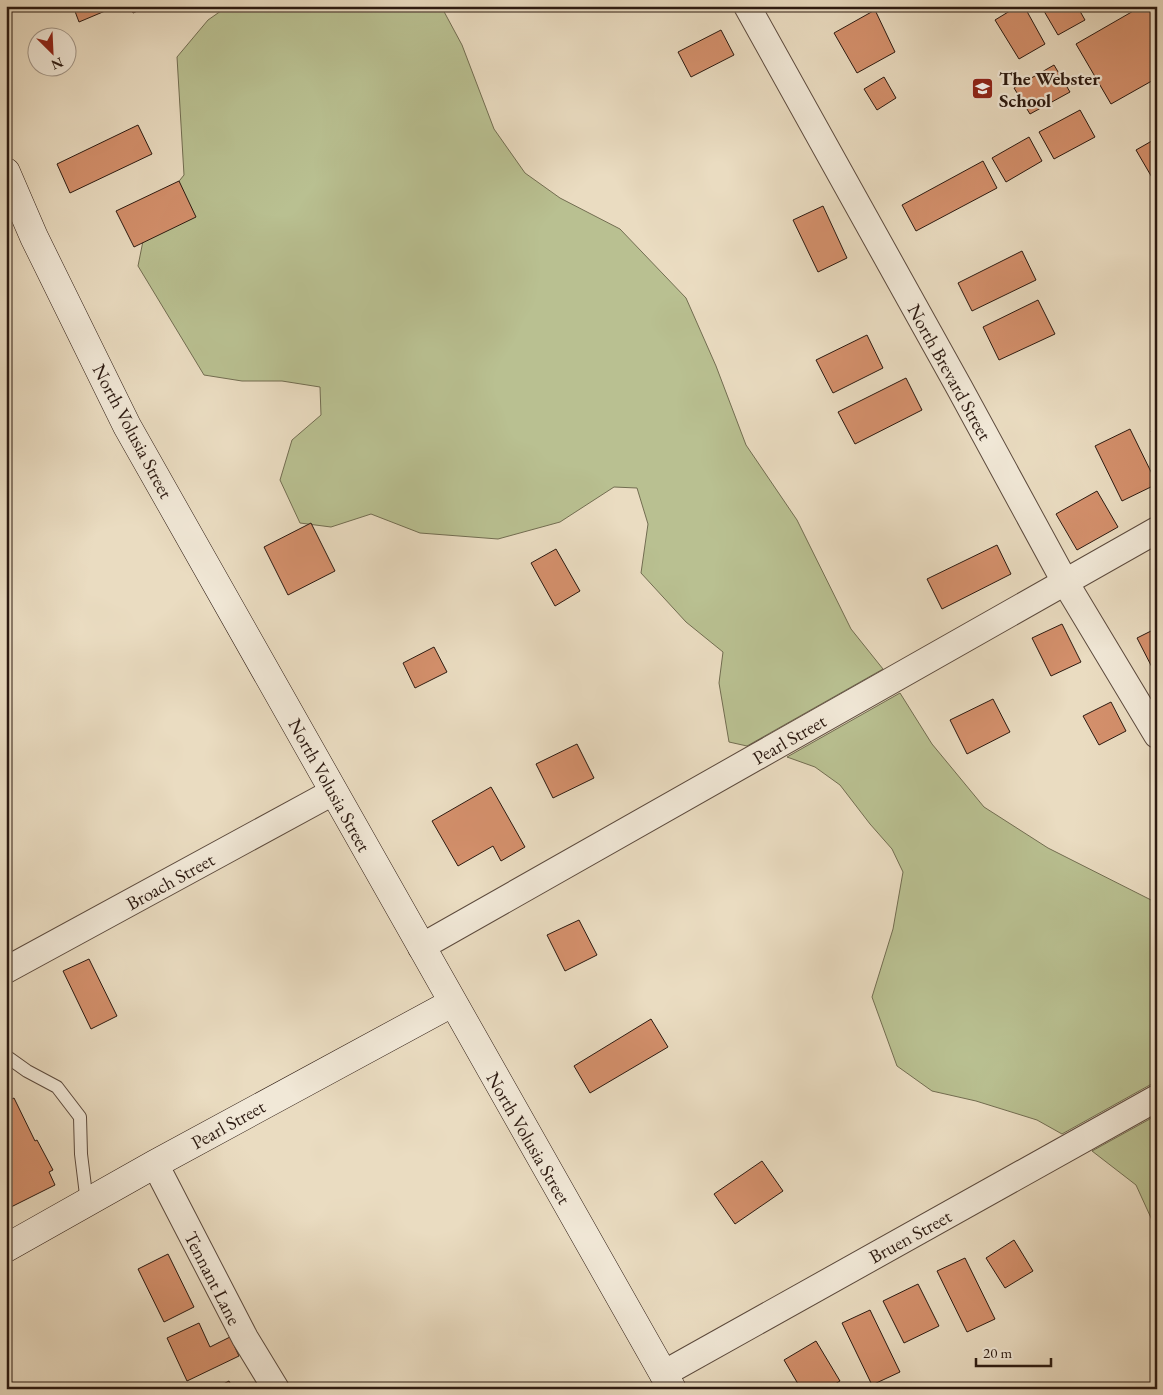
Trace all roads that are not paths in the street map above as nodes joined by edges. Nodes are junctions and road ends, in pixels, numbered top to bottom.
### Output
1 (747, 6) edge
2 (6, 172) edge
3 (1157, 530) edge
4 (1064, 582) junction
5 (1157, 735) edge
6 (333, 792) junction
7 (422, 947) junction
8 (6, 970) edge
9 (452, 1003) junction
10 (6, 1056) edge
11 (1157, 1098) edge
12 (155, 1164) junction
13 (87, 1202) junction
14 (6, 1248) edge
15 (667, 1381) edge
16 (276, 1389) edge

1 - 4 street, North Brevard Street
2 - 6 main road, North Volusia Street
3 - 4 street, Pearl Street
4 - 5 street, North Brevard Street
4 - 7 street, Pearl Street
6 - 7 main road, North Volusia Street
6 - 8 street, Broach Street
7 - 9 main road, North Volusia Street
9 - 12 main road, Pearl Street
9 - 15 main road, North Volusia Street
10 - 13 lane
11 - 15 street, Bruen Street
12 - 13 main road, Pearl Street
12 - 16 street, Tennant Lane
13 - 14 main road, Pearl Street

